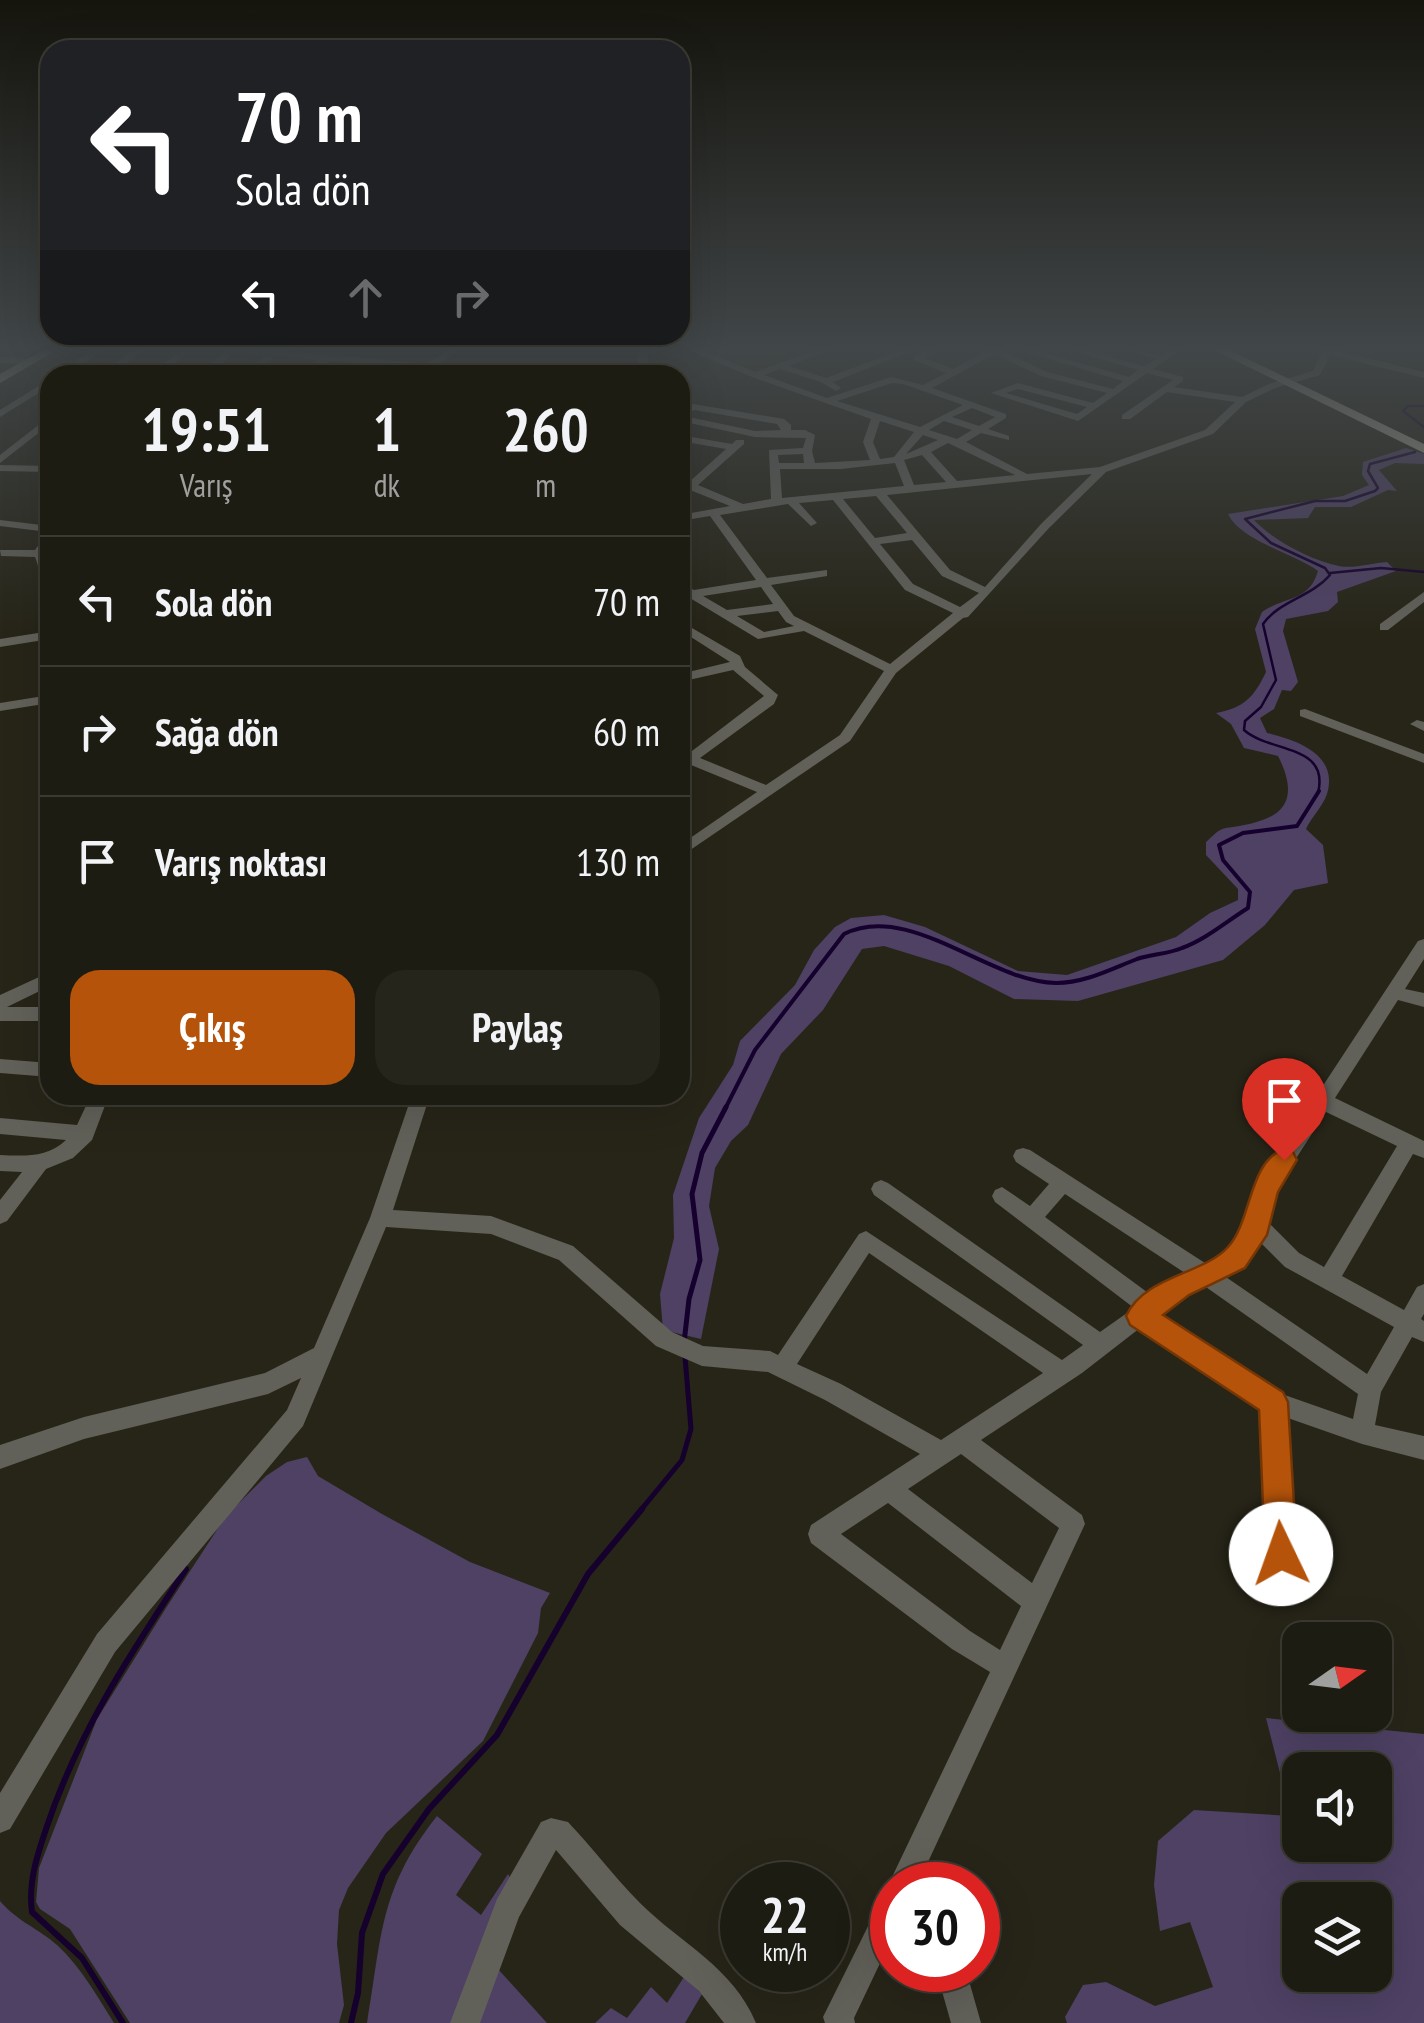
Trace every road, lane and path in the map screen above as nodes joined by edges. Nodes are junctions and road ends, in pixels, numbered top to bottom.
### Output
1 (732, 444) edge
2 (772, 444) edge
3 (809, 444) edge
4 (869, 444) edge
5 (908, 444) edge
6 (943, 444) edge
7 (970, 444) edge
8 (1174, 444) edge
9 (807, 451) junction
10 (773, 452) junction
11 (925, 452) junction
12 (898, 458) junction
13 (876, 461) junction
14 (810, 465) junction
15 (840, 465) junction
16 (774, 466) junction
17 (40, 467) edge
18 (0, 468) edge
19 (1102, 470) junction
20 (1028, 480) junction
21 (690, 481) edge
22 (690, 486) edge
23 (955, 486) junction
24 (911, 490) junction
25 (874, 493) junction
26 (836, 497) junction
27 (784, 501) junction
28 (741, 507) junction
29 (690, 512) edge
30 (714, 512) junction
31 (696, 515) junction
32 (690, 516) edge
33 (811, 523) dead end
34 (0, 524) edge
35 (40, 533) edge
36 (914, 536) junction
37 (871, 542) junction
38 (39, 554) edge
39 (0, 555) edge
40 (823, 573) dead end
41 (763, 582) junction
42 (690, 590) edge
43 (690, 592) edge
44 (987, 592) junction
45 (1424, 596) edge
46 (780, 607) junction
47 (718, 610) junction
48 (964, 614) junction
49 (690, 620) edge
50 (1384, 626) dead end
51 (802, 628) junction
52 (690, 630) edge
53 (40, 637) edge
54 (0, 643) edge
55 (736, 666) junction
56 (690, 668) edge
57 (891, 670) junction
58 (700, 674) junction
59 (690, 676) edge
60 (40, 701) edge
61 (0, 707) edge
62 (1306, 713) dead end
63 (690, 756) edge
64 (1424, 759) edge
65 (690, 762) edge
66 (767, 791) junction
67 (690, 845) edge
68 (1424, 944) edge
69 (40, 983) edge
70 (1393, 992) junction
71 (1424, 1000) edge
72 (0, 1002) edge
73 (0, 1014) edge
74 (40, 1014) edge
75 (0, 1066) edge
76 (40, 1069) edge
77 (1322, 1101) junction
78 (96, 1105) edge
79 (418, 1105) edge
80 (0, 1126) edge
81 (85, 1134) junction
82 (1416, 1146) edge
83 (1023, 1156) dead end
84 (0, 1163) edge
85 (38, 1166) junction
86 (1063, 1182) junction
87 (881, 1189) dead end
88 (1002, 1196) dead end
89 (0, 1215) edge
90 (380, 1218) junction
91 (1032, 1218) junction
92 (1258, 1226) junction
93 (1204, 1274) junction
94 (1328, 1280) junction
95 (1424, 1294) edge
96 (1146, 1312) junction
97 (1417, 1328) edge
98 (1100, 1345) junction
99 (322, 1356) junction
100 (782, 1368) junction
101 (1062, 1373) junction
102 (1370, 1390) junction
103 (1273, 1402) junction
104 (1362, 1434) junction
105 (951, 1447) junction
106 (1424, 1448) edge
107 (0, 1458) edge
108 (888, 1488) junction
109 (1283, 1592) dead end
110 (1036, 1602) junction
111 (1006, 1667) junction
112 (0, 1819) edge
113 (922, 1862) edge
114 (870, 1953) edge
115 (957, 1992) edge
116 (837, 2021) edge
117 (465, 2023) edge
118 (741, 2023) edge
119 (966, 2023) edge

1 - 21 street
2 - 10 street
3 - 9 street
4 - 13 street
5 - 12 street
6 - 11 street
7 - 20 street
8 - 19 street
9 - 10 street
9 - 14 street
10 - 16 street
11 - 12 street
11 - 23 street
12 - 13 street
12 - 24 street
13 - 15 street
14 - 15 street
14 - 16 street
15 - 25 street
16 - 27 street
17 - 18 street
19 - 20 street
19 - 44 street
20 - 23 street
22 - 28 street
23 - 24 street
24 - 25 street
25 - 26 street
25 - 36 street
26 - 27 street
26 - 37 street
27 - 28 street
27 - 33 street
28 - 30 street
29 - 31 street
30 - 31 street
30 - 41 street
31 - 32 street
34 - 35 street
36 - 37 street
36 - 44 street
37 - 48 street
38 - 39 street
40 - 41 street
41 - 42 street
41 - 46 street
43 - 47 street
44 - 48 street
45 - 50 street
46 - 47 street
46 - 51 street
47 - 49 street
47 - 51 street
48 - 57 street
51 - 57 street
52 - 55 street
53 - 54 street
55 - 58 street
55 - 63 street
56 - 58 street
57 - 66 street
58 - 59 street
60 - 61 street
62 - 64 street
65 - 66 street
66 - 67 street
68 - 70 street
69 - 72 street
70 - 71 street
70 - 77 street
73 - 74 street
75 - 76 street
77 - 82 street
77 - 92 street
78 - 81 street
79 - 90 street
80 - 81 street
81 - 85 street
82 - 94 street
83 - 86 street
84 - 85 street
85 - 89 street
86 - 91 street
86 - 93 street
87 - 98 street
88 - 91 street
90 - 99 street
90 - 100 street
91 - 96 street
92 - 93 street
92 - 94 street
93 - 96 street
93 - 102 street
94 - 97 street
95 - 97 street
96 - 98 street
96 - 103 street
97 - 102 street
98 - 101 street
99 - 107 street
99 - 112 street
100 - 101 street
100 - 105 street
101 - 105 street
102 - 104 street
103 - 104 street
103 - 109 street
104 - 106 street
105 - 108 street
105 - 110 street
108 - 110 street
108 - 111 street
110 - 111 street
111 - 113 street
114 - 116 street
115 - 119 street
117 - 118 street

